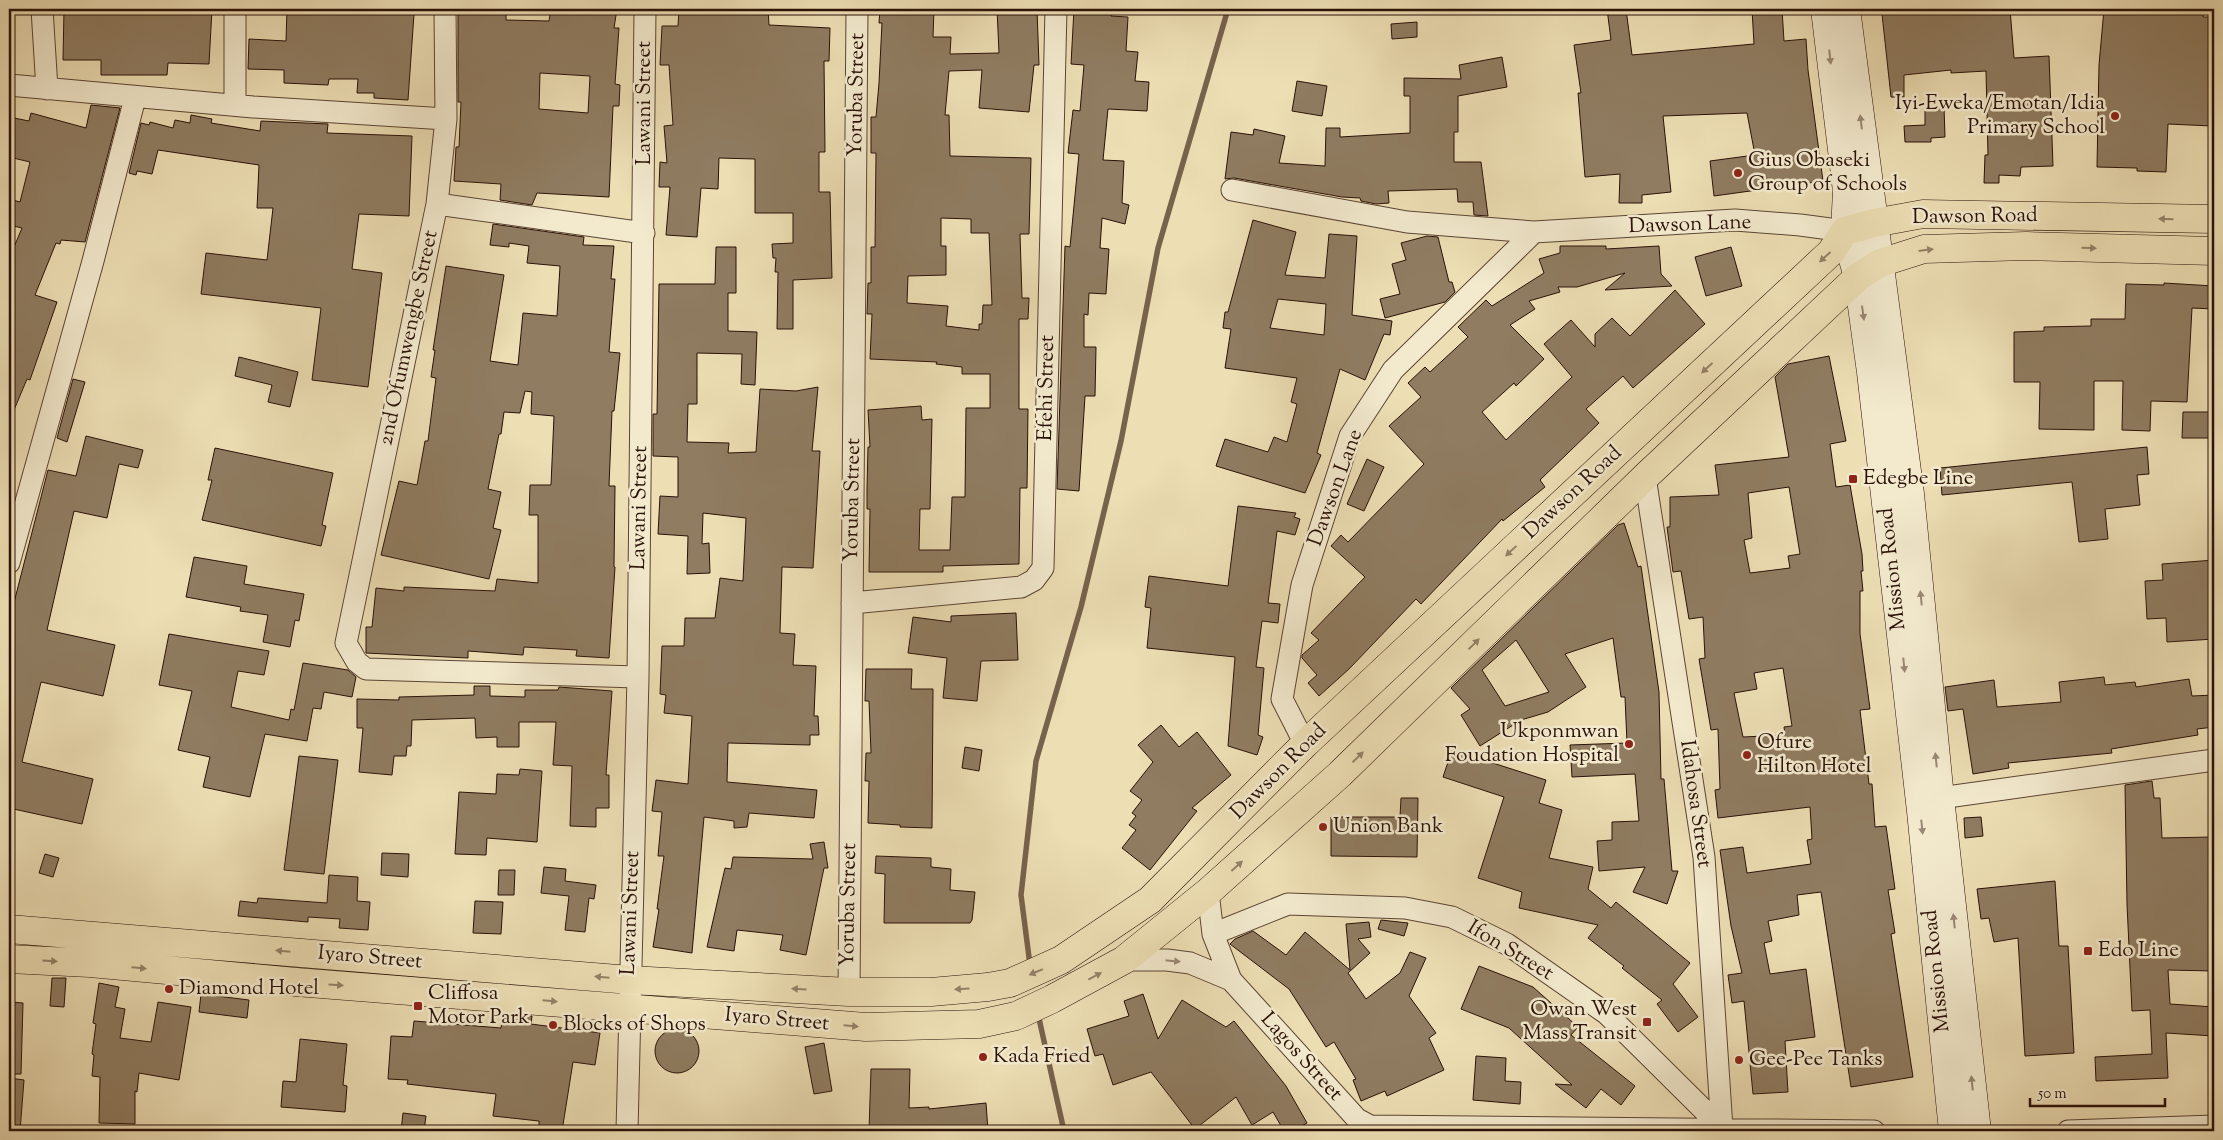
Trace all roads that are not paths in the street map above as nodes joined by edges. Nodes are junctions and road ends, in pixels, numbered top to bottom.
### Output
1 (42, 9) edge
2 (235, 9) edge
3 (445, 9) edge
4 (645, 9) edge
5 (857, 9) edge
6 (1056, 9) edge
7 (1825, 9) edge
8 (1846, 9) edge
9 (9, 85) edge
10 (47, 89) junction
11 (135, 98) junction
12 (235, 106) junction
13 (446, 119) junction
14 (1232, 190) dead end
15 (437, 204) junction
16 (2214, 220) edge
17 (1874, 223) junction
18 (1845, 231) junction
19 (1534, 232) junction
20 (644, 233) junction
21 (2214, 251) edge
22 (1869, 270) junction
23 (1645, 477) junction
24 (9, 563) edge
25 (852, 603) junction
26 (638, 676) junction
27 (1305, 744) junction
28 (2214, 760) edge
29 (1940, 798) junction
30 (1208, 892) junction
31 (9, 929) edge
32 (1214, 934) junction
33 (9, 959) edge
34 (1124, 960) junction
35 (630, 980) junction
36 (1231, 980) junction
37 (1010, 983) joint
38 (849, 992) junction
39 (629, 1008) junction
40 (1016, 1016) joint
41 (2214, 1126) edge
42 (1370, 1129) edge
43 (1722, 1130) edge
44 (627, 1131) edge
45 (1874, 1131) edge
46 (1953, 1131) edge
47 (1978, 1131) edge
48 (2068, 1131) edge

1 - 10 street
2 - 12 street
3 - 13 street, 2nd Ofumwengbe Street
4 - 20 street, Lawani Street
5 - 25 street, Yoruba Street
6 - 25 street, Efehi Street
7 -> 18 street, Mission Road
17 -> 8 street, Mission Road
9 - 10 street
10 - 11 street
11 - 12 street
11 - 24 street
12 - 13 street
13 - 15 street, 2nd Ofumwengbe Street
14 - 19 street, Dawson Lane
15 - 20 street
15 - 26 street, 2nd Ofumwengbe Street
16 -> 17 highway, Dawson Road
17 - 18 highway, Dawson Road
17 - 22 street, Mission Road
18 - 19 street, Dawson Lane
18 - 22 street, Mission Road
18 -> 27 highway, Dawson Road
19 - 27 street, Dawson Lane
20 - 26 street, Lawani Street
22 -> 21 highway, Dawson Road
22 - 23 highway, Dawson Road
29 -> 22 street, Mission Road
22 -> 46 street, Mission Road
30 -> 23 highway, Dawson Road
23 - 43 street, Idahosa Street
25 - 38 street, Yoruba Street
26 - 35 street, Lawani Street
27 -> 37 highway, Dawson Road
28 - 29 street
47 -> 29 street, Mission Road
30 - 32 street
30 - 34 highway, Dawson Road
35 -> 31 highway, Iyaro Street
32 - 36 street
32 - 43 street, Ifon Street
33 -> 39 highway, Iyaro Street
34 -> 36 street
40 -> 34 highway, Dawson Road
38 -> 35 highway, Iyaro Street
35 - 39 street, Lawani Street
36 - 42 street, Lagos Street
37 -> 38 highway, Iyaro Street
39 -> 40 highway, Iyaro Street
39 - 44 street, Lawani Street
41 - 48 street
42 - 43 street
43 - 45 street

